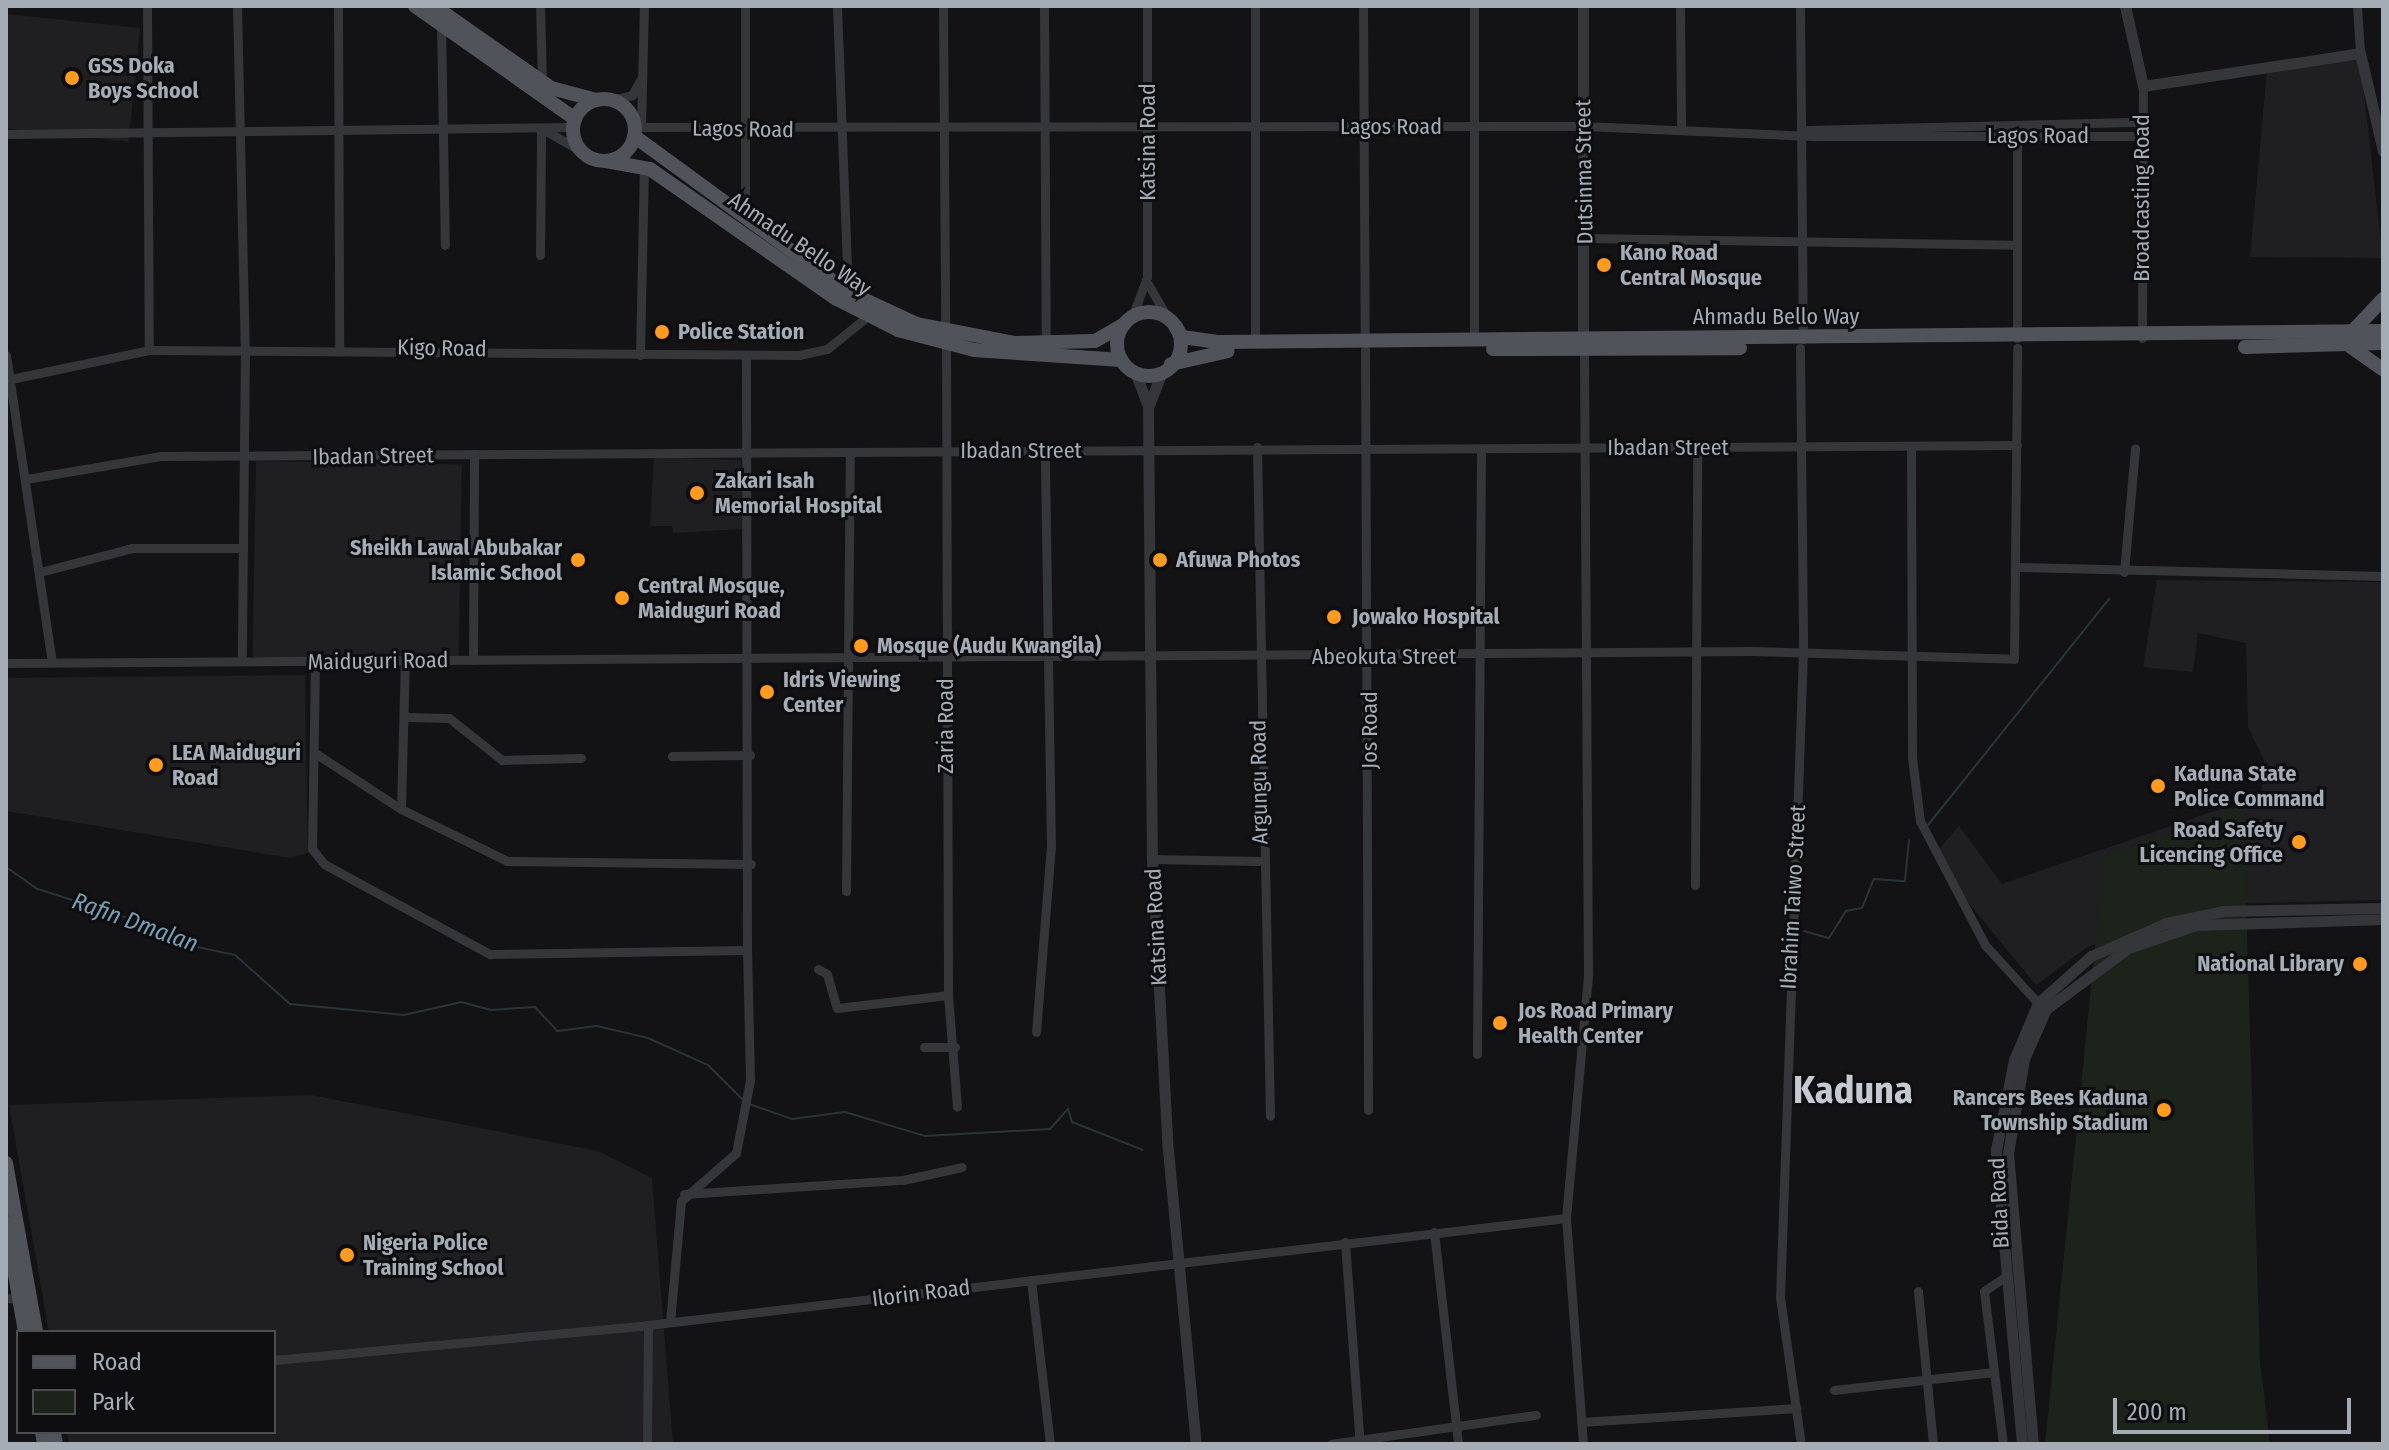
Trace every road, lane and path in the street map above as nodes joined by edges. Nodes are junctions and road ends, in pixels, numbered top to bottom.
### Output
1 (147, 6) edge
2 (237, 6) edge
3 (338, 6) edge
4 (415, 6) edge
5 (434, 6) edge
6 (540, 6) edge
7 (644, 6) edge
8 (745, 6) edge
9 (837, 6) edge
10 (943, 6) edge
11 (1044, 6) edge
12 (1147, 6) edge
13 (1255, 6) edge
14 (1363, 6) edge
15 (1474, 6) edge
16 (1583, 6) edge
17 (1680, 6) edge
18 (1800, 6) edge
19 (2125, 6) edge
20 (2357, 6) edge
21 (441, 24) junction
22 (2360, 53) junction
23 (645, 69) junction
24 (542, 82) junction
25 (2143, 86) junction
26 (603, 100) junction
27 (2141, 122) junction
28 (574, 123) junction
29 (1583, 126) junction
30 (1475, 127) junction
31 (944, 128) junction
32 (1044, 128) junction
33 (1149, 128) junction
34 (1256, 128) junction
35 (1363, 128) junction
36 (1681, 128) junction
37 (746, 130) junction
38 (838, 130) junction
39 (1803, 130) junction
40 (545, 132) junction
41 (637, 132) junction
42 (240, 133) junction
43 (440, 133) junction
44 (6, 134) edge
45 (146, 134) junction
46 (340, 134) junction
47 (2017, 136) junction
48 (2140, 136) junction
49 (581, 151) junction
50 (2383, 151) edge
51 (606, 161) junction
52 (644, 166) junction
53 (745, 222) junction
54 (1585, 238) junction
55 (1801, 238) junction
56 (445, 245) dead end
57 (2013, 245) junction
58 (540, 255) dead end
59 (1147, 277) junction
60 (848, 292) junction
61 (2383, 299) edge
62 (868, 316) junction
63 (1128, 320) junction
64 (1171, 322) junction
65 (2383, 331) edge
66 (945, 338) junction
67 (2142, 338) junction
68 (1474, 340) junction
69 (2351, 340) junction
70 (1046, 342) junction
71 (1255, 342) junction
72 (1583, 343) junction
73 (2017, 343) junction
74 (2383, 343) edge
75 (1802, 344) junction
76 (1365, 345) junction
77 (339, 348) junction
78 (149, 350) junction
79 (245, 350) junction
80 (6, 355) edge
81 (640, 355) junction
82 (746, 356) junction
83 (1122, 360) junction
84 (1166, 369) junction
85 (2383, 369) edge
86 (1135, 372) junction
87 (9, 379) edge
88 (1148, 408) junction
89 (2017, 445) junction
90 (1257, 447) junction
91 (1697, 447) junction
92 (1584, 448) junction
93 (1801, 448) junction
94 (1911, 448) junction
95 (2135, 448) dead end
96 (1148, 449) junction
97 (1369, 449) junction
98 (1481, 450) junction
99 (946, 451) junction
100 (850, 452) junction
101 (1045, 452) junction
102 (474, 454) junction
103 (747, 454) junction
104 (242, 457) junction
105 (26, 479) junction
106 (243, 548) junction
107 (2019, 567) junction
108 (40, 572) junction
109 (2124, 572) junction
110 (2383, 576) edge
111 (1698, 652) junction
112 (1803, 652) junction
113 (1912, 652) junction
114 (1585, 654) junction
115 (1151, 655) junction
116 (1370, 655) junction
117 (1050, 657) junction
118 (1477, 657) junction
119 (1258, 658) junction
120 (405, 659) junction
121 (751, 659) junction
122 (242, 660) junction
123 (473, 660) junction
124 (946, 660) junction
125 (52, 661) junction
126 (849, 661) junction
127 (315, 662) junction
128 (6, 663) edge
129 (407, 717) junction
130 (315, 753) junction
131 (750, 755) junction
132 (672, 756) dead end
133 (581, 758) dead end
134 (401, 809) junction
135 (1152, 859) junction
136 (1259, 861) junction
137 (751, 864) junction
138 (1695, 885) dead end
139 (846, 891) dead end
140 (2383, 908) edge
141 (2383, 919) edge
142 (749, 946) junction
143 (818, 969) dead end
144 (948, 995) junction
145 (2038, 1003) junction
146 (1036, 1032) dead end
147 (924, 1047) dead end
148 (955, 1047) junction
149 (1477, 1054) dead end
150 (957, 1107) dead end
151 (1368, 1110) dead end
152 (1270, 1116) dead end
153 (2002, 1166) junction
154 (962, 1167) dead end
155 (6, 1169) edge
156 (684, 1194) junction
157 (1566, 1218) junction
158 (6, 1223) edge
159 (1434, 1232) junction
160 (1345, 1242) junction
161 (1180, 1263) junction
162 (2003, 1278) junction
163 (1031, 1280) junction
164 (1918, 1291) dead end
165 (13, 1299) edge
166 (670, 1322) junction
167 (648, 1325) junction
168 (24, 1330) edge
169 (36, 1330) edge
170 (276, 1360) edge
171 (1994, 1372) junction
172 (1926, 1380) junction
173 (1834, 1390) dead end
174 (1797, 1408) junction
175 (1536, 1415) dead end
176 (1581, 1422) junction
177 (1455, 1426) junction
178 (1360, 1442) edge
179 (647, 1444) edge
180 (1050, 1444) edge
181 (1196, 1444) edge
182 (1331, 1444) edge
183 (1458, 1444) edge
184 (1583, 1444) edge
185 (1801, 1444) edge
186 (1933, 1444) edge
187 (2003, 1444) edge
188 (2022, 1444) edge
189 (2033, 1444) edge

1 - 45 street
2 - 42 street
3 - 46 street
4 - 21 main road
5 - 24 main road
6 - 24 street
7 - 23 street
8 - 37 street
9 - 38 street
10 - 31 street, Zaria Road
11 - 32 street
12 - 33 street, Katsina Road
13 - 34 street
14 - 35 street, Jos Road
15 - 30 street
16 - 29 street, Dutsinma Street
17 - 36 street
18 - 39 street, Ibrahim Taiwo Street
19 - 25 street
20 - 22 street
21 - 28 main road
21 - 43 street
22 - 25 street, Broadcasting Road
22 - 50 street
23 - 26 street
23 - 41 street
24 - 26 main road
25 - 27 street, Broadcasting Road
26 - 28 main road
26 - 41 main road
27 - 39 street
27 - 48 street, Broadcasting Road
28 - 40 street
28 - 49 main road
29 - 30 street, Lagos Road
29 - 36 street, Lagos Road
29 - 54 street, Dutsinma Street
30 - 35 street, Lagos Road
30 - 68 street
31 - 32 street, Lagos Road
31 - 38 street, Lagos Road
31 - 66 street, Zaria Road
32 - 33 street, Lagos Road
32 - 70 street
33 - 34 street, Lagos Road
33 - 59 street, Katsina Road
34 - 35 street, Lagos Road
34 - 71 street
35 - 76 street, Jos Road
36 - 39 street, Lagos Road
37 - 38 street, Lagos Road
37 - 41 street, Lagos Road
37 - 53 street
38 - 60 street
39 - 47 street, Lagos Road
39 - 55 street, Ibrahim Taiwo Street
40 - 43 street
40 - 49 street
40 - 58 street
41 - 51 main road
41 - 53 main road, Ahmadu Bello Way
42 - 45 street
42 - 46 street
42 - 79 street
43 - 46 street
43 - 56 street
44 - 45 street
45 - 78 street
46 - 77 street
47 - 48 street, Lagos Road
47 - 57 street
48 - 67 street, Broadcasting Road
49 - 51 main road
51 - 52 main road, Ahmadu Bello Way
52 - 62 main road, Ahmadu Bello Way
52 - 81 street
53 - 60 main road, Ahmadu Bello Way
54 - 55 street
54 - 72 street, Dutsinma Street
55 - 57 street
55 - 75 street, Ibrahim Taiwo Street
57 - 73 street
59 - 63 street, Katsina Road
59 - 64 street, Katsina Road
60 - 66 main road, Ahmadu Bello Way
61 - 69 main road
62 - 66 main road, Ahmadu Bello Way
62 - 82 street, Kigo Road
63 - 64 main road
63 - 70 main road, Ahmadu Bello Way
63 - 83 main road
64 - 71 main road, Ahmadu Bello Way
64 - 84 main road
65 - 69 main road, Ahmadu Bello Way
66 - 70 main road, Ahmadu Bello Way
66 - 83 main road, Ahmadu Bello Way
66 - 99 street, Zaria Road
67 - 69 main road, Ahmadu Bello Way
67 - 73 main road, Ahmadu Bello Way
68 - 72 main road, Ahmadu Bello Way
68 - 76 main road, Ahmadu Bello Way
69 - 73 main road, Ahmadu Bello Way
69 - 74 main road, Ahmadu Bello Way
69 - 85 main road
71 - 76 main road, Ahmadu Bello Way
72 - 75 main road, Ahmadu Bello Way
72 - 76 main road, Ahmadu Bello Way
72 - 92 street
73 - 75 main road, Ahmadu Bello Way
73 - 89 street
75 - 93 street, Ibrahim Taiwo Street
76 - 84 main road, Ahmadu Bello Way
76 - 97 street, Jos Road
77 - 79 street, Kigo Road
77 - 81 street, Kigo Road
78 - 79 street, Kigo Road
78 - 87 street, Kigo Road
79 - 104 street
80 - 87 street
81 - 82 street, Kigo Road
82 - 103 street
83 - 86 main road
84 - 86 main road
84 - 88 street, Katsina Road
86 - 88 street, Katsina Road
87 - 105 street
88 - 96 street, Katsina Road
89 - 94 street, Ibadan Street
89 - 107 street
90 - 96 street, Ibadan Street
90 - 97 street, Ibadan Street
90 - 119 street, Argungu Road
91 - 92 street, Ibadan Street
91 - 93 street, Ibadan Street
91 - 111 street
92 - 98 street, Ibadan Street
92 - 114 street
93 - 94 street, Ibadan Street
93 - 112 street, Ibrahim Taiwo Street
94 - 113 street
95 - 109 street
96 - 101 street, Ibadan Street
96 - 115 street, Katsina Road
97 - 98 street, Ibadan Street
97 - 116 street, Jos Road
98 - 118 street
99 - 100 street, Ibadan Street
99 - 101 street, Ibadan Street
99 - 124 street, Zaria Road
100 - 103 street, Ibadan Street
100 - 126 street
101 - 117 street
102 - 103 street, Ibadan Street
102 - 104 street, Ibadan Street
102 - 123 street
103 - 121 street
104 - 105 street, Ibadan Street
104 - 106 street
105 - 108 street
106 - 108 street
106 - 122 street
107 - 109 street
107 - 113 street, Abeokuta Street
108 - 125 street
109 - 110 street
111 - 112 street, Abeokuta Street
111 - 114 street, Abeokuta Street
111 - 138 street
112 - 113 street, Abeokuta Street
112 - 174 street, Ibrahim Taiwo Street
113 - 145 street
114 - 118 street, Abeokuta Street
114 - 157 street
115 - 117 street, Abeokuta Street
115 - 119 street, Abeokuta Street
115 - 135 street, Katsina Road
116 - 118 street, Abeokuta Street
116 - 119 street, Abeokuta Street
116 - 151 street, Jos Road
117 - 124 street, Abeokuta Street
117 - 146 street
118 - 149 street
119 - 136 street, Argungu Road
120 - 123 street, Maiduguri Road
120 - 127 street, Maiduguri Road
120 - 129 street
121 - 123 street, Maiduguri Road
121 - 126 street, Abeokuta Street
121 - 131 street
122 - 125 street, Maiduguri Road
122 - 127 street, Maiduguri Road
124 - 126 street, Abeokuta Street
124 - 144 street, Zaria Road
125 - 128 street, Maiduguri Road
126 - 139 street
127 - 130 street
129 - 133 street
129 - 134 street
130 - 134 street
130 - 142 street
131 - 132 street
131 - 137 street
134 - 137 street
135 - 136 street
135 - 161 street, Katsina Road
136 - 152 street, Argungu Road
137 - 142 street
140 - 145 street, Bida Road
141 - 153 street, Bida Road
142 - 156 street
143 - 144 street
144 - 148 street, Zaria Road
145 - 153 street, Bida Road
147 - 148 street
148 - 150 street, Zaria Road
153 - 162 street, Bida Road
153 - 189 street, Bida Road
154 - 156 street
155 - 169 main road
156 - 166 street
157 - 159 street, Ilorin Road
157 - 176 street
158 - 165 main road
159 - 160 street, Ilorin Road
159 - 177 street
160 - 161 street, Ilorin Road
160 - 178 street
161 - 163 street, Ilorin Road
161 - 181 street, Katsina Road
162 - 171 street
162 - 188 street, Bida Road
163 - 166 street, Ilorin Road
163 - 180 street
164 - 172 street
165 - 168 main road
166 - 167 street, Ilorin Road
167 - 170 street, Ilorin Road
167 - 179 street
171 - 172 street
171 - 187 street
172 - 173 street
172 - 186 street
174 - 176 street
174 - 185 street, Ibrahim Taiwo Street
175 - 177 street
176 - 184 street
177 - 178 street
177 - 183 street
178 - 182 street

